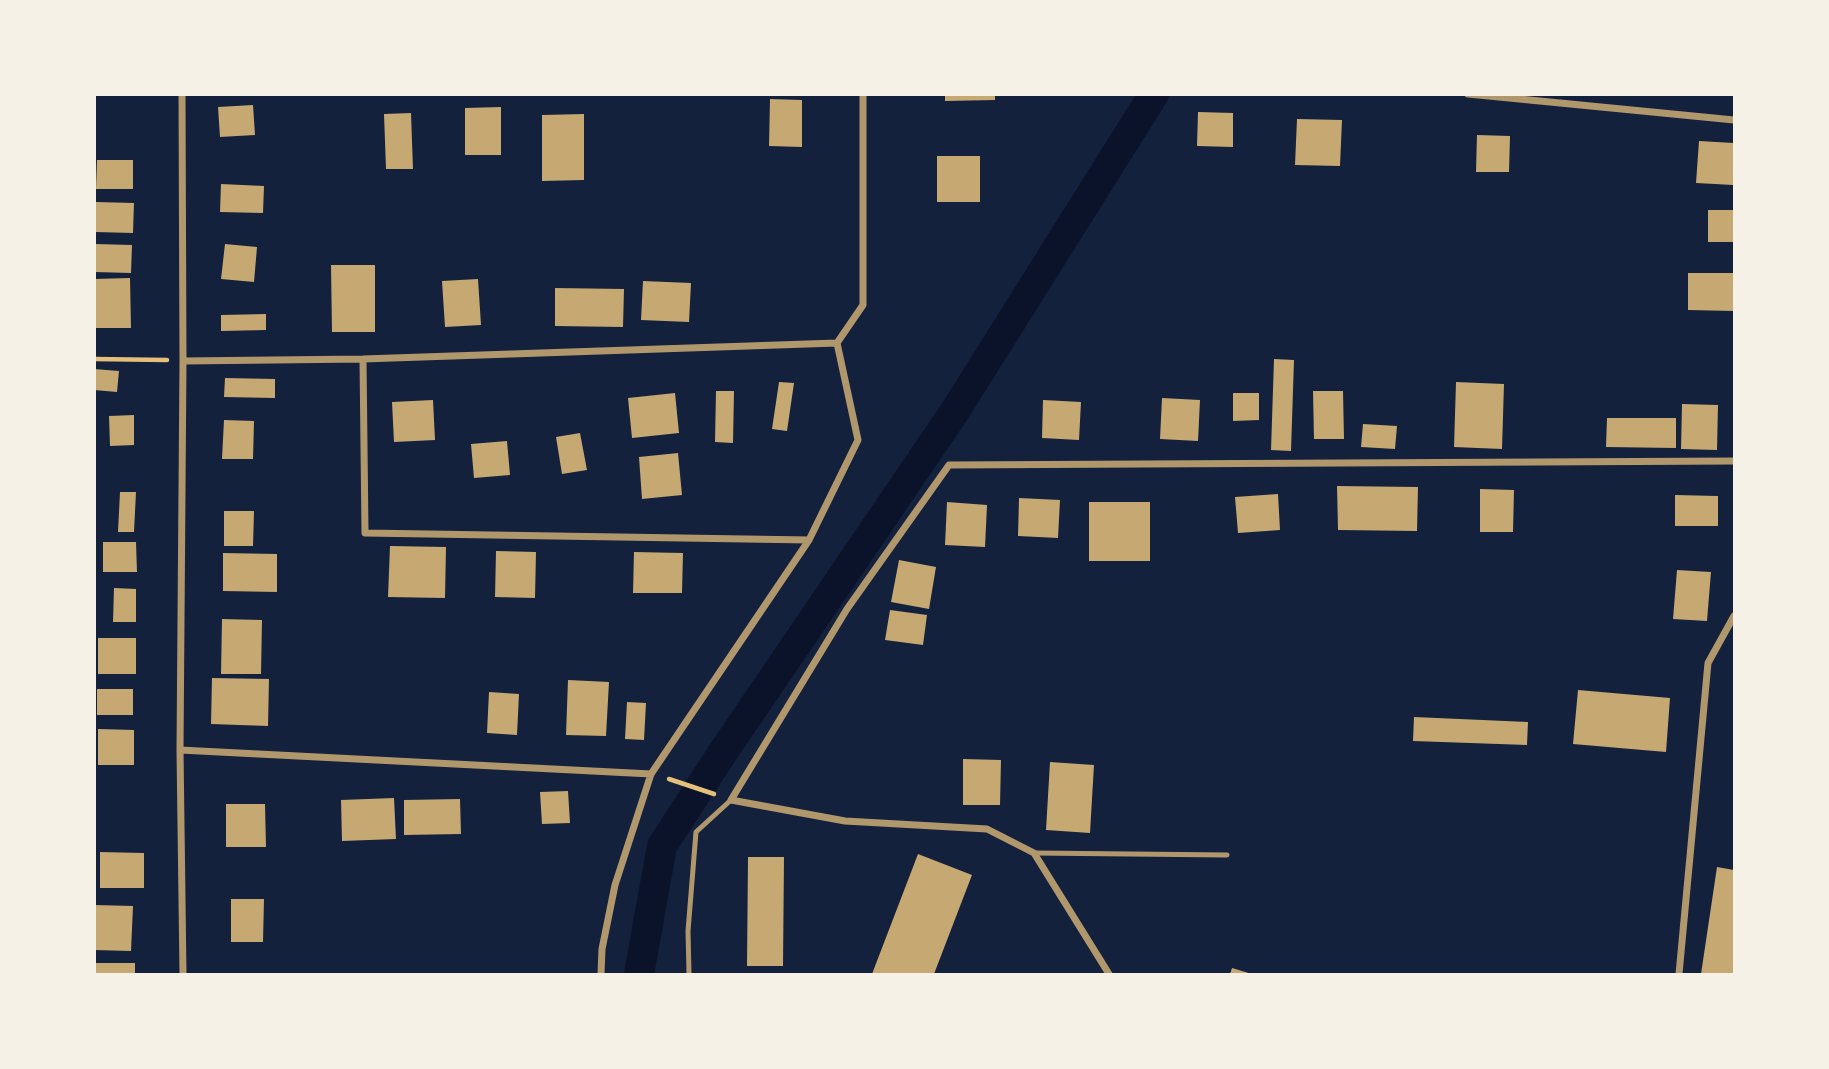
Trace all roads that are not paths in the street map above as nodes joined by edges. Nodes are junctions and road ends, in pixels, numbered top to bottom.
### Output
1 (182, 94) edge
2 (863, 94) edge
3 (1468, 94) edge
4 (1734, 120) edge
5 (837, 343) junction
6 (363, 359) junction
7 (183, 361) junction
8 (1734, 461) edge
9 (809, 540) junction
10 (1734, 616) edge
11 (180, 750) junction
12 (651, 774) junction
13 (731, 800) junction
14 (1034, 853) junction
15 (1227, 855) dead end
16 (183, 975) edge
17 (601, 975) edge
18 (689, 975) edge
19 (1109, 975) edge
20 (1679, 975) edge

1 - 7 street
2 - 5 street
3 - 4 street
5 - 6 street
5 - 9 street
6 - 7 street
6 - 9 street
7 - 11 street
8 - 13 street
9 - 12 street
10 - 20 street
11 - 12 street
11 - 16 street
12 - 17 street
13 - 14 street
13 - 18 lane
14 - 15 lane
14 - 19 street

